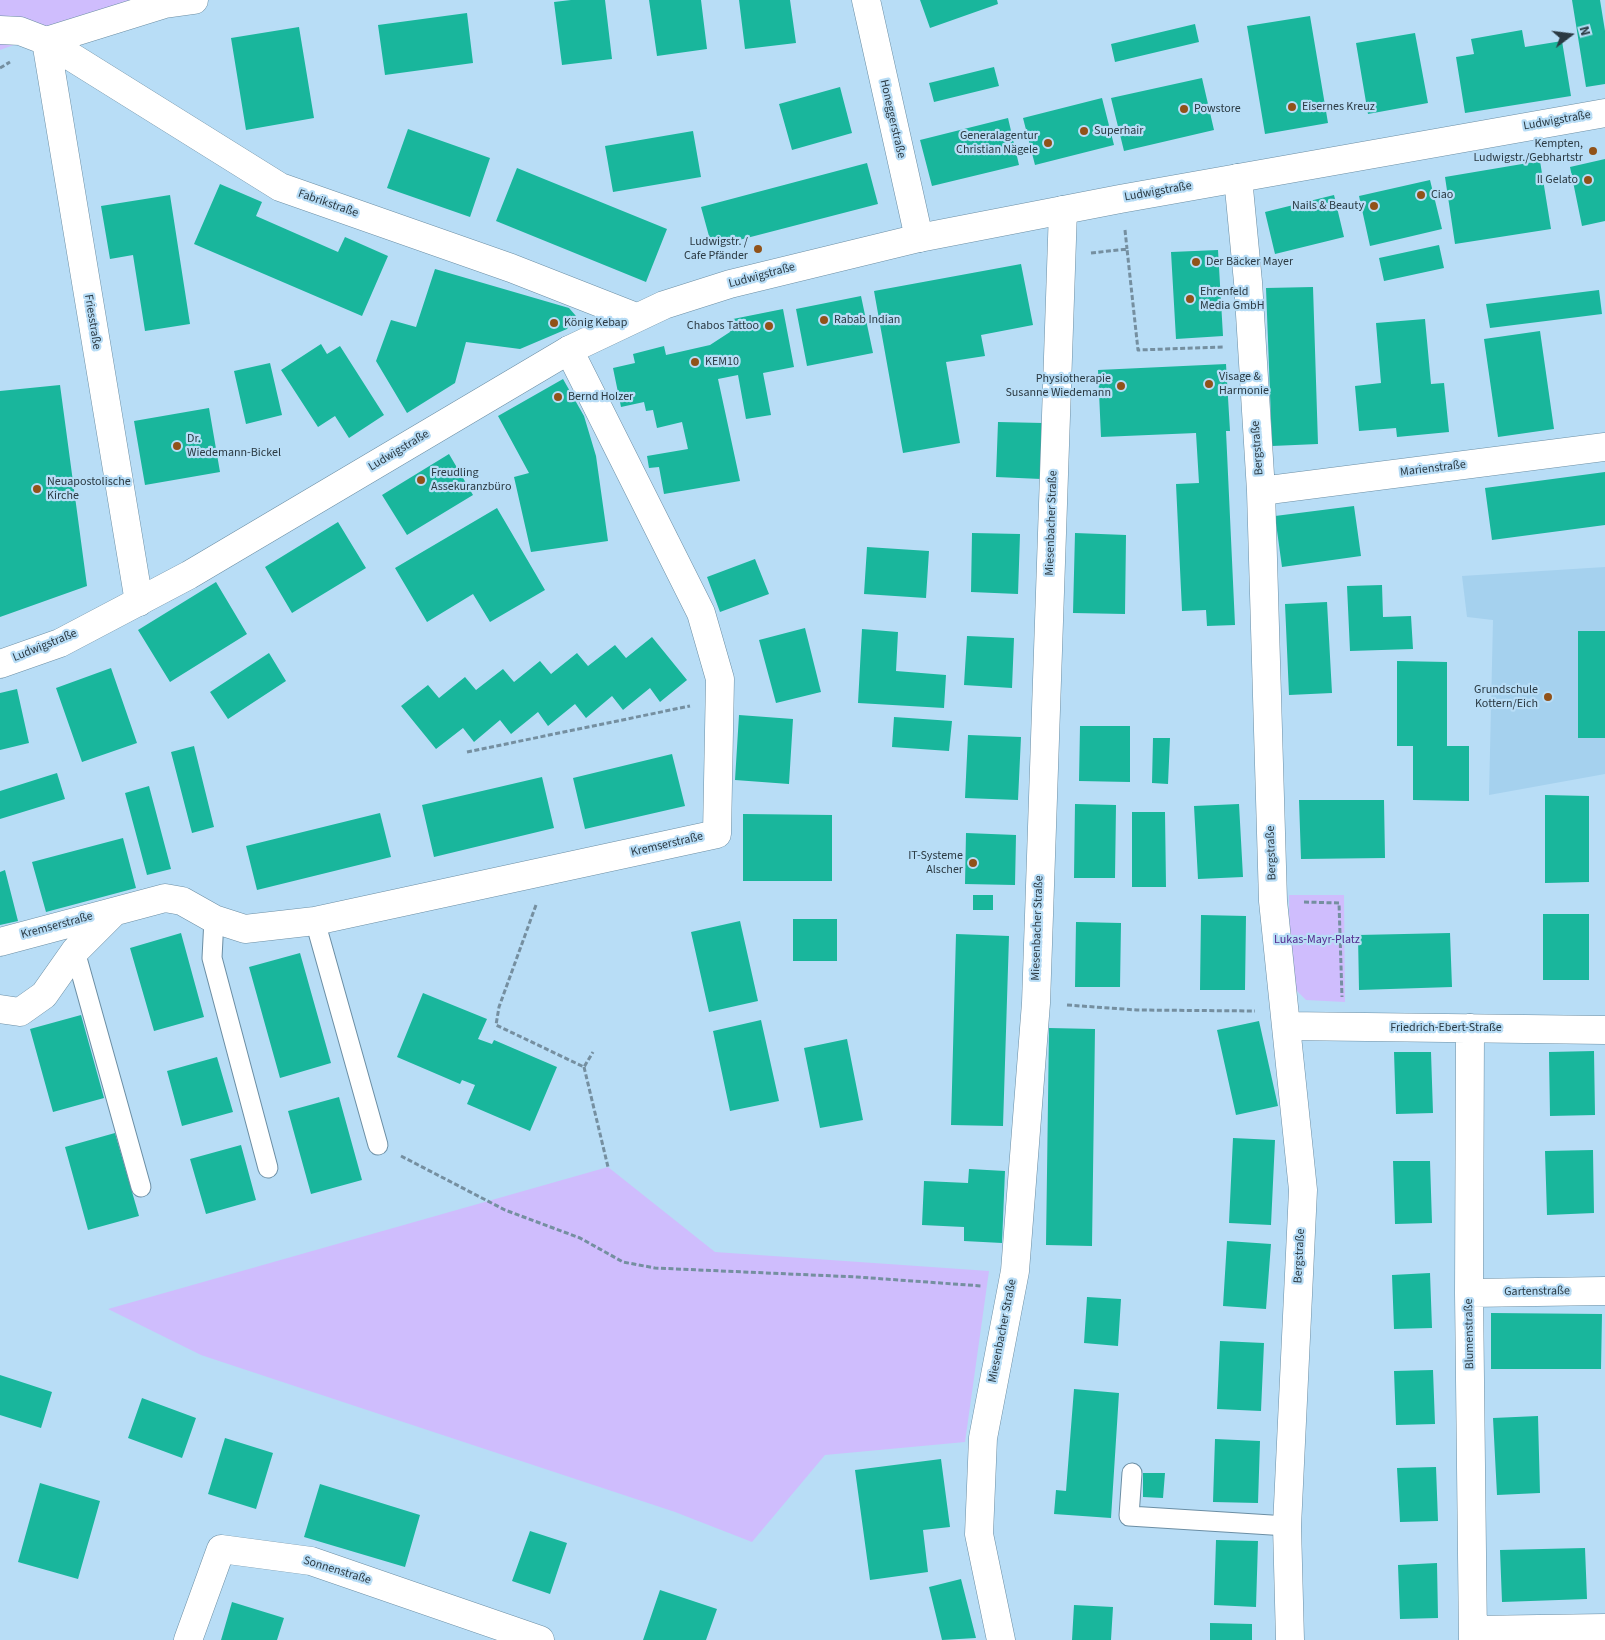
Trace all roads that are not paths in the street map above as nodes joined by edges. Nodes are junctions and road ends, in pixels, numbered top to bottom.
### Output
1 (194, 0) edge
2 (866, 0) edge
3 (0, 30) edge
4 (46, 41) junction
5 (1605, 112) edge
6 (1238, 178) junction
7 (1063, 210) junction
8 (919, 238) junction
9 (636, 317) junction
10 (569, 350) junction
11 (1605, 447) edge
12 (1261, 491) junction
13 (139, 602) junction
14 (0, 664) edge
15 (115, 911) junction
16 (214, 919) junction
17 (315, 921) junction
18 (0, 942) edge
19 (75, 951) junction
20 (0, 1009) edge
21 (1285, 1018) junction
22 (1470, 1028) junction
23 (1605, 1030) edge
24 (378, 1145) road end
25 (268, 1168) dead end
26 (141, 1187) dead end
27 (1605, 1290) edge
28 (1469, 1293) junction
29 (1132, 1473) dead end
30 (1287, 1526) junction
31 (1605, 1628) edge
32 (1473, 1635) edge
33 (188, 1640) edge
34 (540, 1640) edge
35 (1001, 1640) edge
36 (1290, 1640) edge

1 - 4 street
2 - 8 street, Honeggerstraße
3 - 4 street, Fabrikstraße
4 - 9 street, Fabrikstraße
4 - 13 street, Friesstraße
5 - 6 street, Ludwigstraße
6 - 7 street, Ludwigstraße
6 - 12 street, Bergstraße
7 - 8 street, Ludwigstraße
7 - 35 street, Miesenbacher Straße
8 - 9 street, Ludwigstraße
9 - 10 street, Ludwigstraße
10 - 13 street, Ludwigstraße
10 - 17 street, Kremserstraße
11 - 12 street, Marienstraße
12 - 21 street, Bergstraße
13 - 14 street, Ludwigstraße
15 - 16 street, Kremserstraße
15 - 18 street, Kremserstraße
15 - 19 street, Kremserstraße
16 - 17 street, Kremserstraße
16 - 25 lane
17 - 24 lane
19 - 20 street, Kremserstraße
19 - 26 lane
21 - 22 street, Friedrich-Ebert-Straße
21 - 30 street, Bergstraße
22 - 23 street, Friedrich-Ebert-Straße
22 - 28 street, Blumenstraße
27 - 28 street, Gartenstraße
28 - 32 street, Blumenstraße
29 - 30 lane
30 - 36 street, Bergstraße
31 - 32 street
33 - 34 street, Sonnenstraße

